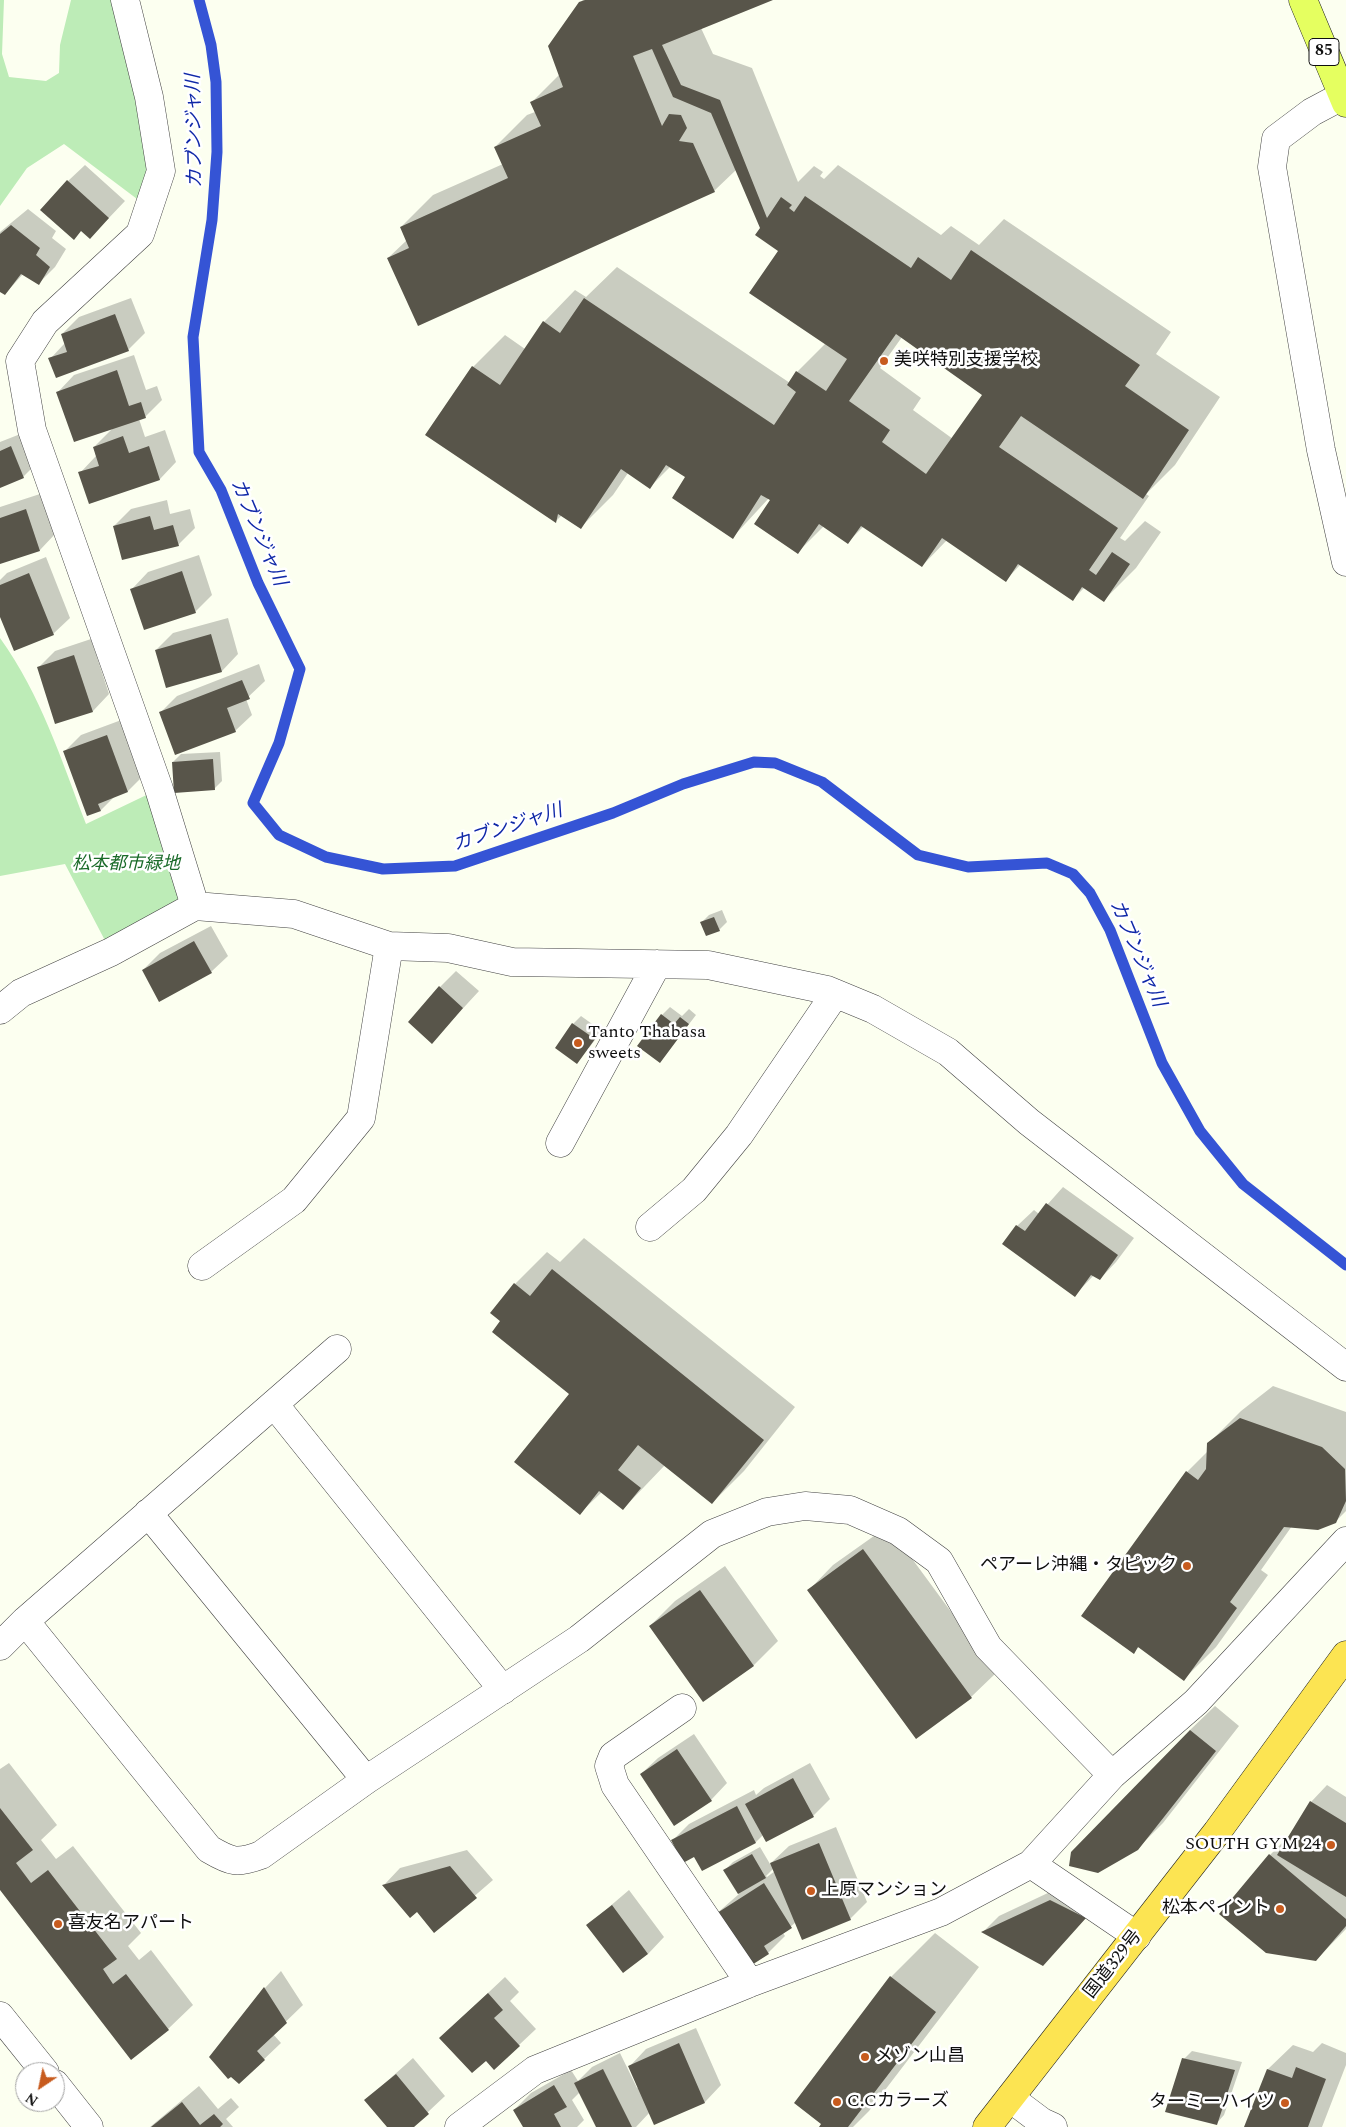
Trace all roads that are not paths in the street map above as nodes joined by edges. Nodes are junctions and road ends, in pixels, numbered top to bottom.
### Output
1 (125, 0) edge
2 (1303, 0) edge
3 (1344, 100) edge
4 (1346, 562) edge
5 (195, 906) junction
6 (389, 946) junction
7 (657, 964) junction
8 (10, 988) edge
9 (835, 994) junction
10 (0, 1010) edge
11 (560, 1143) dead end
12 (650, 1227) dead end
13 (202, 1266) dead end
14 (337, 1349) dead end
15 (1346, 1367) edge
16 (274, 1404) junction
17 (148, 1513) junction
18 (1346, 1540) edge
19 (26, 1621) junction
20 (0, 1646) edge
21 (1346, 1655) edge
22 (503, 1690) junction
23 (682, 1708) dead end
24 (1112, 1775) junction
25 (366, 1780) junction
26 (1031, 1864) junction
27 (1137, 1936) junction
28 (750, 1983) junction
29 (0, 2016) edge
30 (37, 2062) edge
31 (65, 2097) edge
32 (1010, 2098) junction
33 (89, 2127) edge
34 (459, 2127) edge
35 (987, 2127) edge
36 (1053, 2127) edge

1 - 5 street
2 - 3 main road, 85
3 - 4 street
5 - 6 street
5 - 8 street
6 - 7 street
6 - 13 street
7 - 9 street
7 - 11 street
8 - 10 street
9 - 12 street
9 - 15 street
14 - 16 street
16 - 17 street
16 - 22 street
17 - 19 street
17 - 25 street
18 - 24 street
19 - 20 street
19 - 25 street
21 - 27 highway, 国道329号
22 - 24 street
22 - 25 street
23 - 28 street
24 - 26 street
26 - 27 street
26 - 28 street
27 - 32 highway, 国道329号
28 - 34 street
29 - 30 street
31 - 33 street
32 - 35 highway, 国道329号
32 - 36 street

